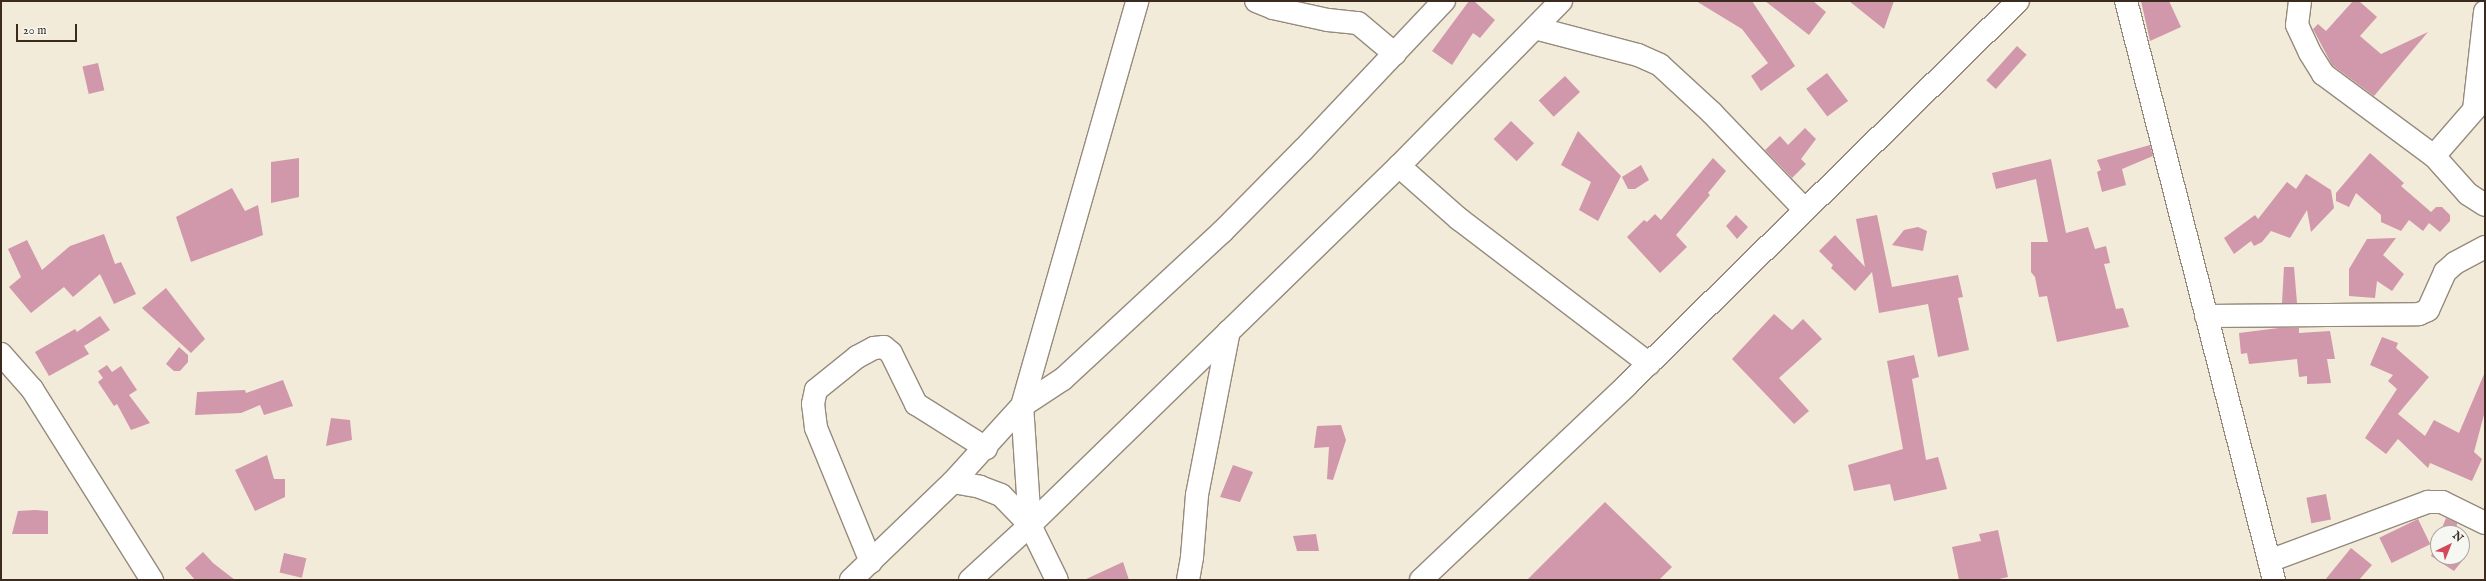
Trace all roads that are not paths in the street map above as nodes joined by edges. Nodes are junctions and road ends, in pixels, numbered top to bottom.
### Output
1 (1137, 1) edge
2 (1256, 1) edge
3 (1444, 1) edge
4 (1561, 1) edge
5 (2018, 1) edge
6 (2126, 1) edge
7 (2300, 1) edge
8 (2485, 12) edge
9 (1535, 28) junction
10 (1395, 54) junction
11 (2480, 110) edge
12 (2434, 156) junction
13 (1399, 166) junction
14 (2485, 205) edge
15 (1805, 210) junction
16 (2485, 247) edge
17 (2206, 316) junction
18 (1229, 331) junction
19 (1, 354) edge
20 (1649, 364) junction
21 (1022, 406) junction
22 (986, 448) junction
23 (953, 482) junction
24 (2485, 523) edge
25 (1030, 525) junction
26 (870, 562) junction
27 (2272, 571) edge
28 (152, 580) edge
29 (851, 580) edge
30 (970, 580) edge
31 (1057, 580) edge
32 (1188, 580) edge
33 (1421, 580) edge

1 - 21 street
2 - 10 street
3 - 10 street
4 - 9 street
5 - 15 street
6 - 17 street
7 - 12 street
8 - 11 street
9 - 13 street
9 - 15 street
10 - 21 street
11 - 12 street
12 - 14 street
13 - 18 street
13 - 20 street
15 - 20 street
16 - 17 street
17 - 27 street
18 - 25 street
18 - 32 street
19 - 28 street
20 - 33 street
21 - 22 street
21 - 25 street
22 - 23 street
22 - 26 street
23 - 25 street
23 - 26 street
24 - 27 street
25 - 30 street
25 - 31 street
26 - 29 street

